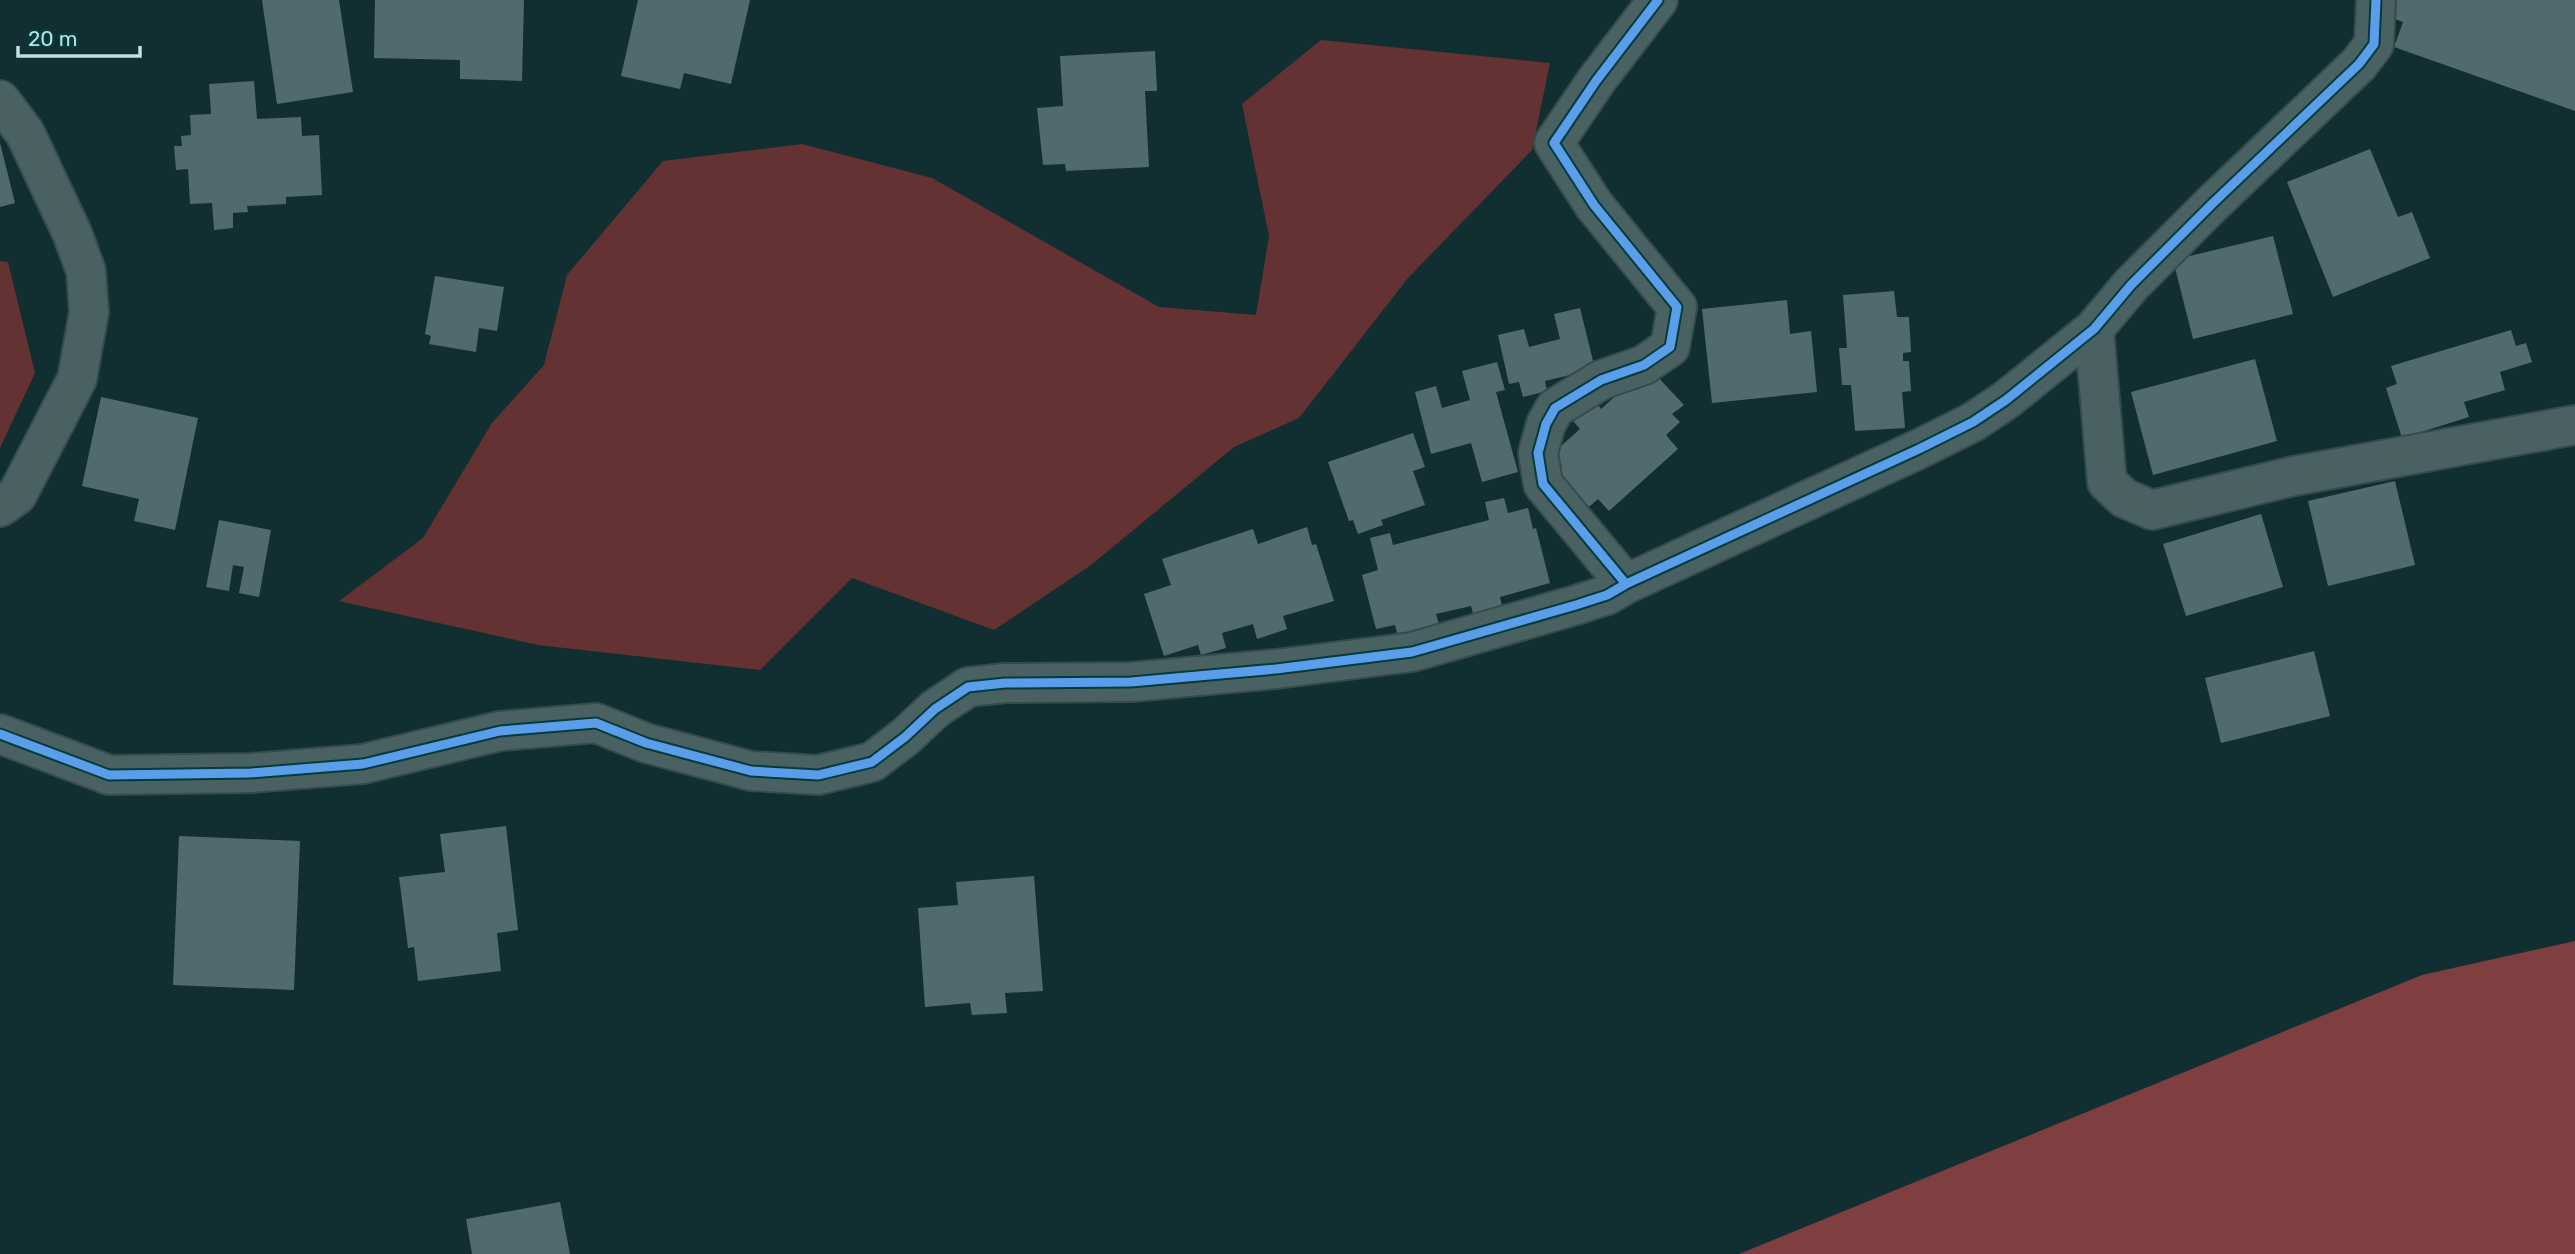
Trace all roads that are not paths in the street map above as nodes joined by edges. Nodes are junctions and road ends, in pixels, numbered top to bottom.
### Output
1 (1658, 0) edge
2 (2376, 0) edge
3 (0, 100) edge
4 (2094, 328) junction
5 (2575, 425) edge
6 (0, 507) edge
7 (1626, 584) junction
8 (0, 734) edge

1 - 7 street
2 - 4 street
3 - 6 street
4 - 5 street
4 - 7 street
7 - 8 street

